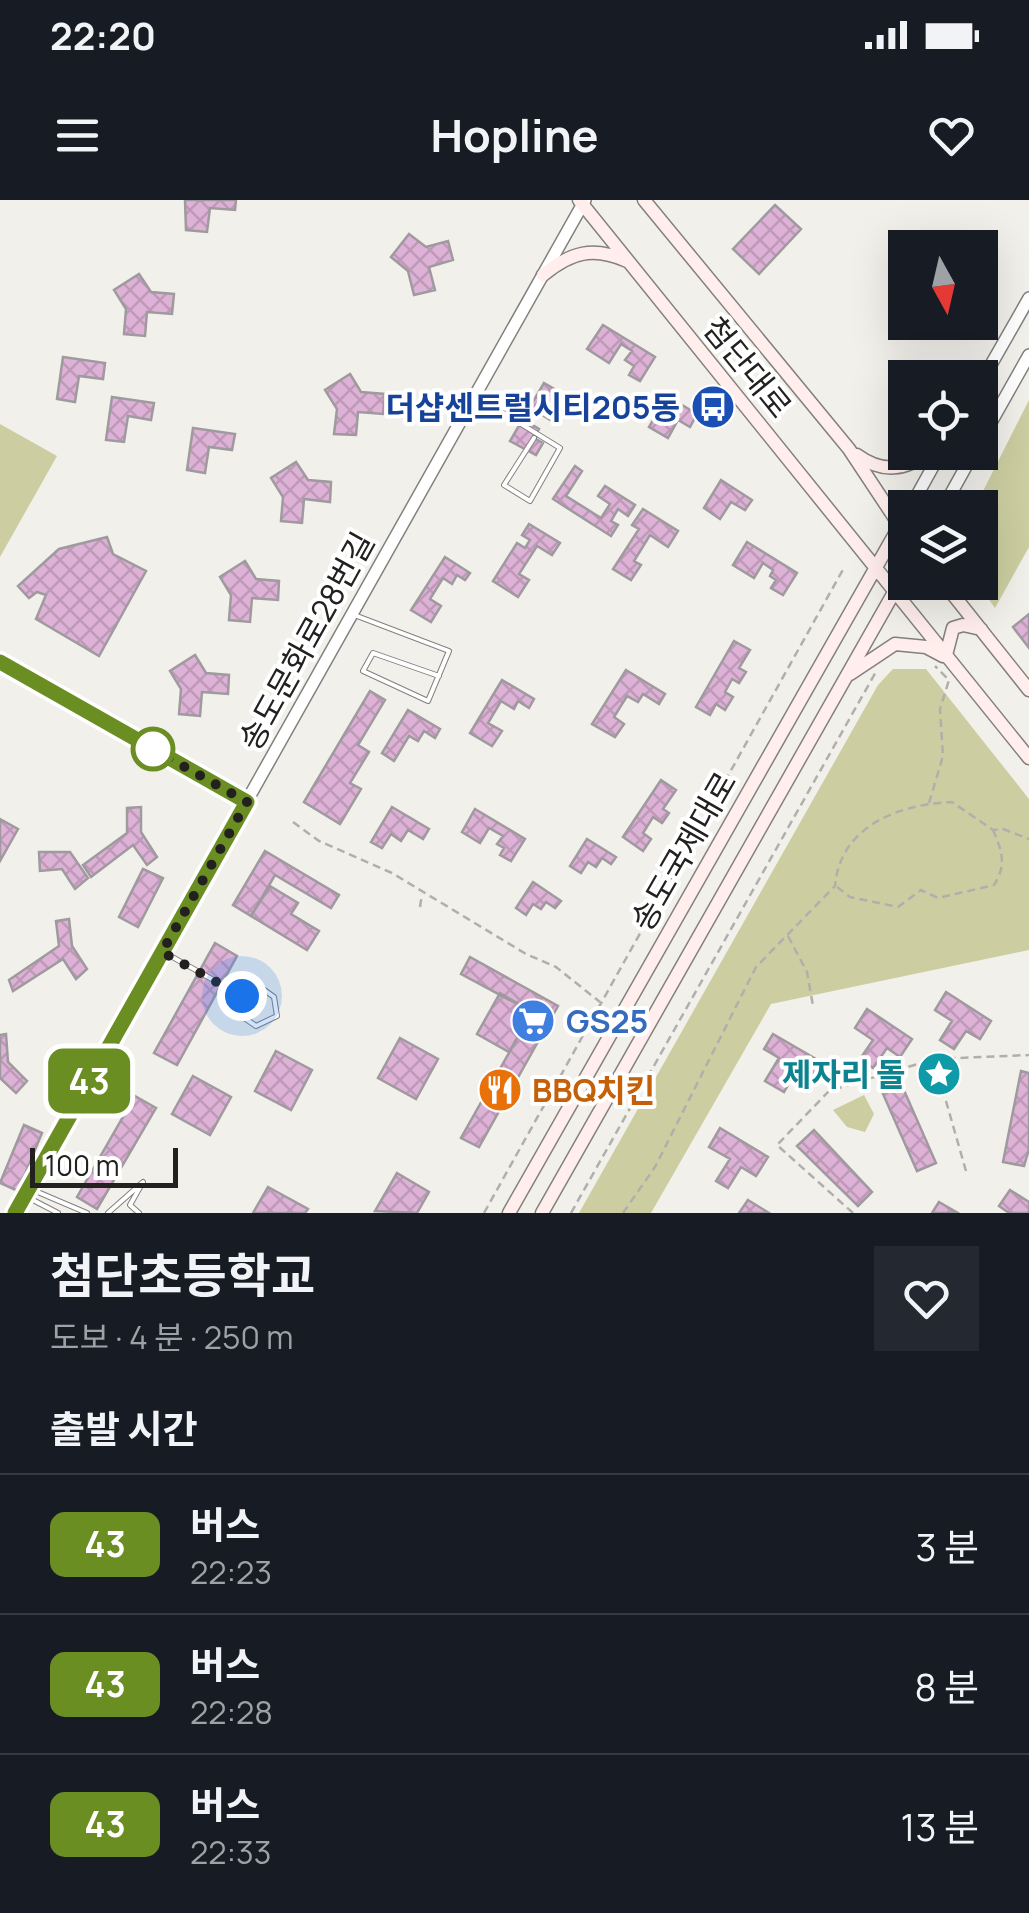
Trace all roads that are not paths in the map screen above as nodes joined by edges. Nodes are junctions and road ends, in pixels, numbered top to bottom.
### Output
1 (644, 200) edge
2 (582, 202) edge
3 (628, 261) junction
4 (543, 274) junction
5 (1029, 298) edge
6 (1029, 355) edge
7 (994, 360) edge
8 (475, 396) junction
9 (998, 410) edge
10 (534, 438) dead end
11 (849, 449) junction
12 (888, 467) edge
13 (888, 504) edge
14 (888, 549) edge
15 (875, 570) junction
16 (888, 584) edge
17 (888, 600) edge
18 (902, 600) edge
19 (958, 600) edge
20 (352, 614) junction
21 (981, 629) junction
22 (949, 658) junction
23 (0, 662) edge
24 (439, 676) junction
25 (844, 678) junction
26 (1029, 690) edge
27 (1029, 758) edge
28 (247, 802) junction
29 (162, 952) junction
30 (242, 996) junction
31 (27, 1192) junction
32 (16, 1213) edge
33 (58, 1213) edge
34 (87, 1213) edge
35 (108, 1213) edge
36 (140, 1213) edge
37 (510, 1213) edge
38 (542, 1213) edge

1 - 11 main road, 첨단대로
2 - 3 main road, 첨단대로
2 - 4 street, 송도문화로28번길
3 - 4 main road
3 - 15 main road, 첨단대로
4 - 8 street, 송도문화로28번길
5 - 7 street
6 - 9 street
8 - 10 lane
8 - 20 street, 송도문화로28번길
11 - 12 main road
11 - 13 main road, 첨단대로
14 - 15 main road, 송도국제대로
15 - 16 main road, 첨단대로
15 - 37 main road, 송도국제대로
17 - 25 main road, 송도국제대로
18 - 22 main road, 첨단대로
19 - 21 main road
20 - 24 lane
20 - 28 street, 송도문화로28번길
21 - 22 main road
21 - 26 main road
22 - 25 main road
22 - 27 main road, 첨단대로
23 - 28 street
24 - 24 lane
25 - 38 main road, 송도국제대로
28 - 29 street, 송도문화로28번길
29 - 30 lane
29 - 31 street, 송도문화로28번길
30 - 30 lane
31 - 32 street, 송도문화로28번길
31 - 33 lane
31 - 34 lane
35 - 36 lane

